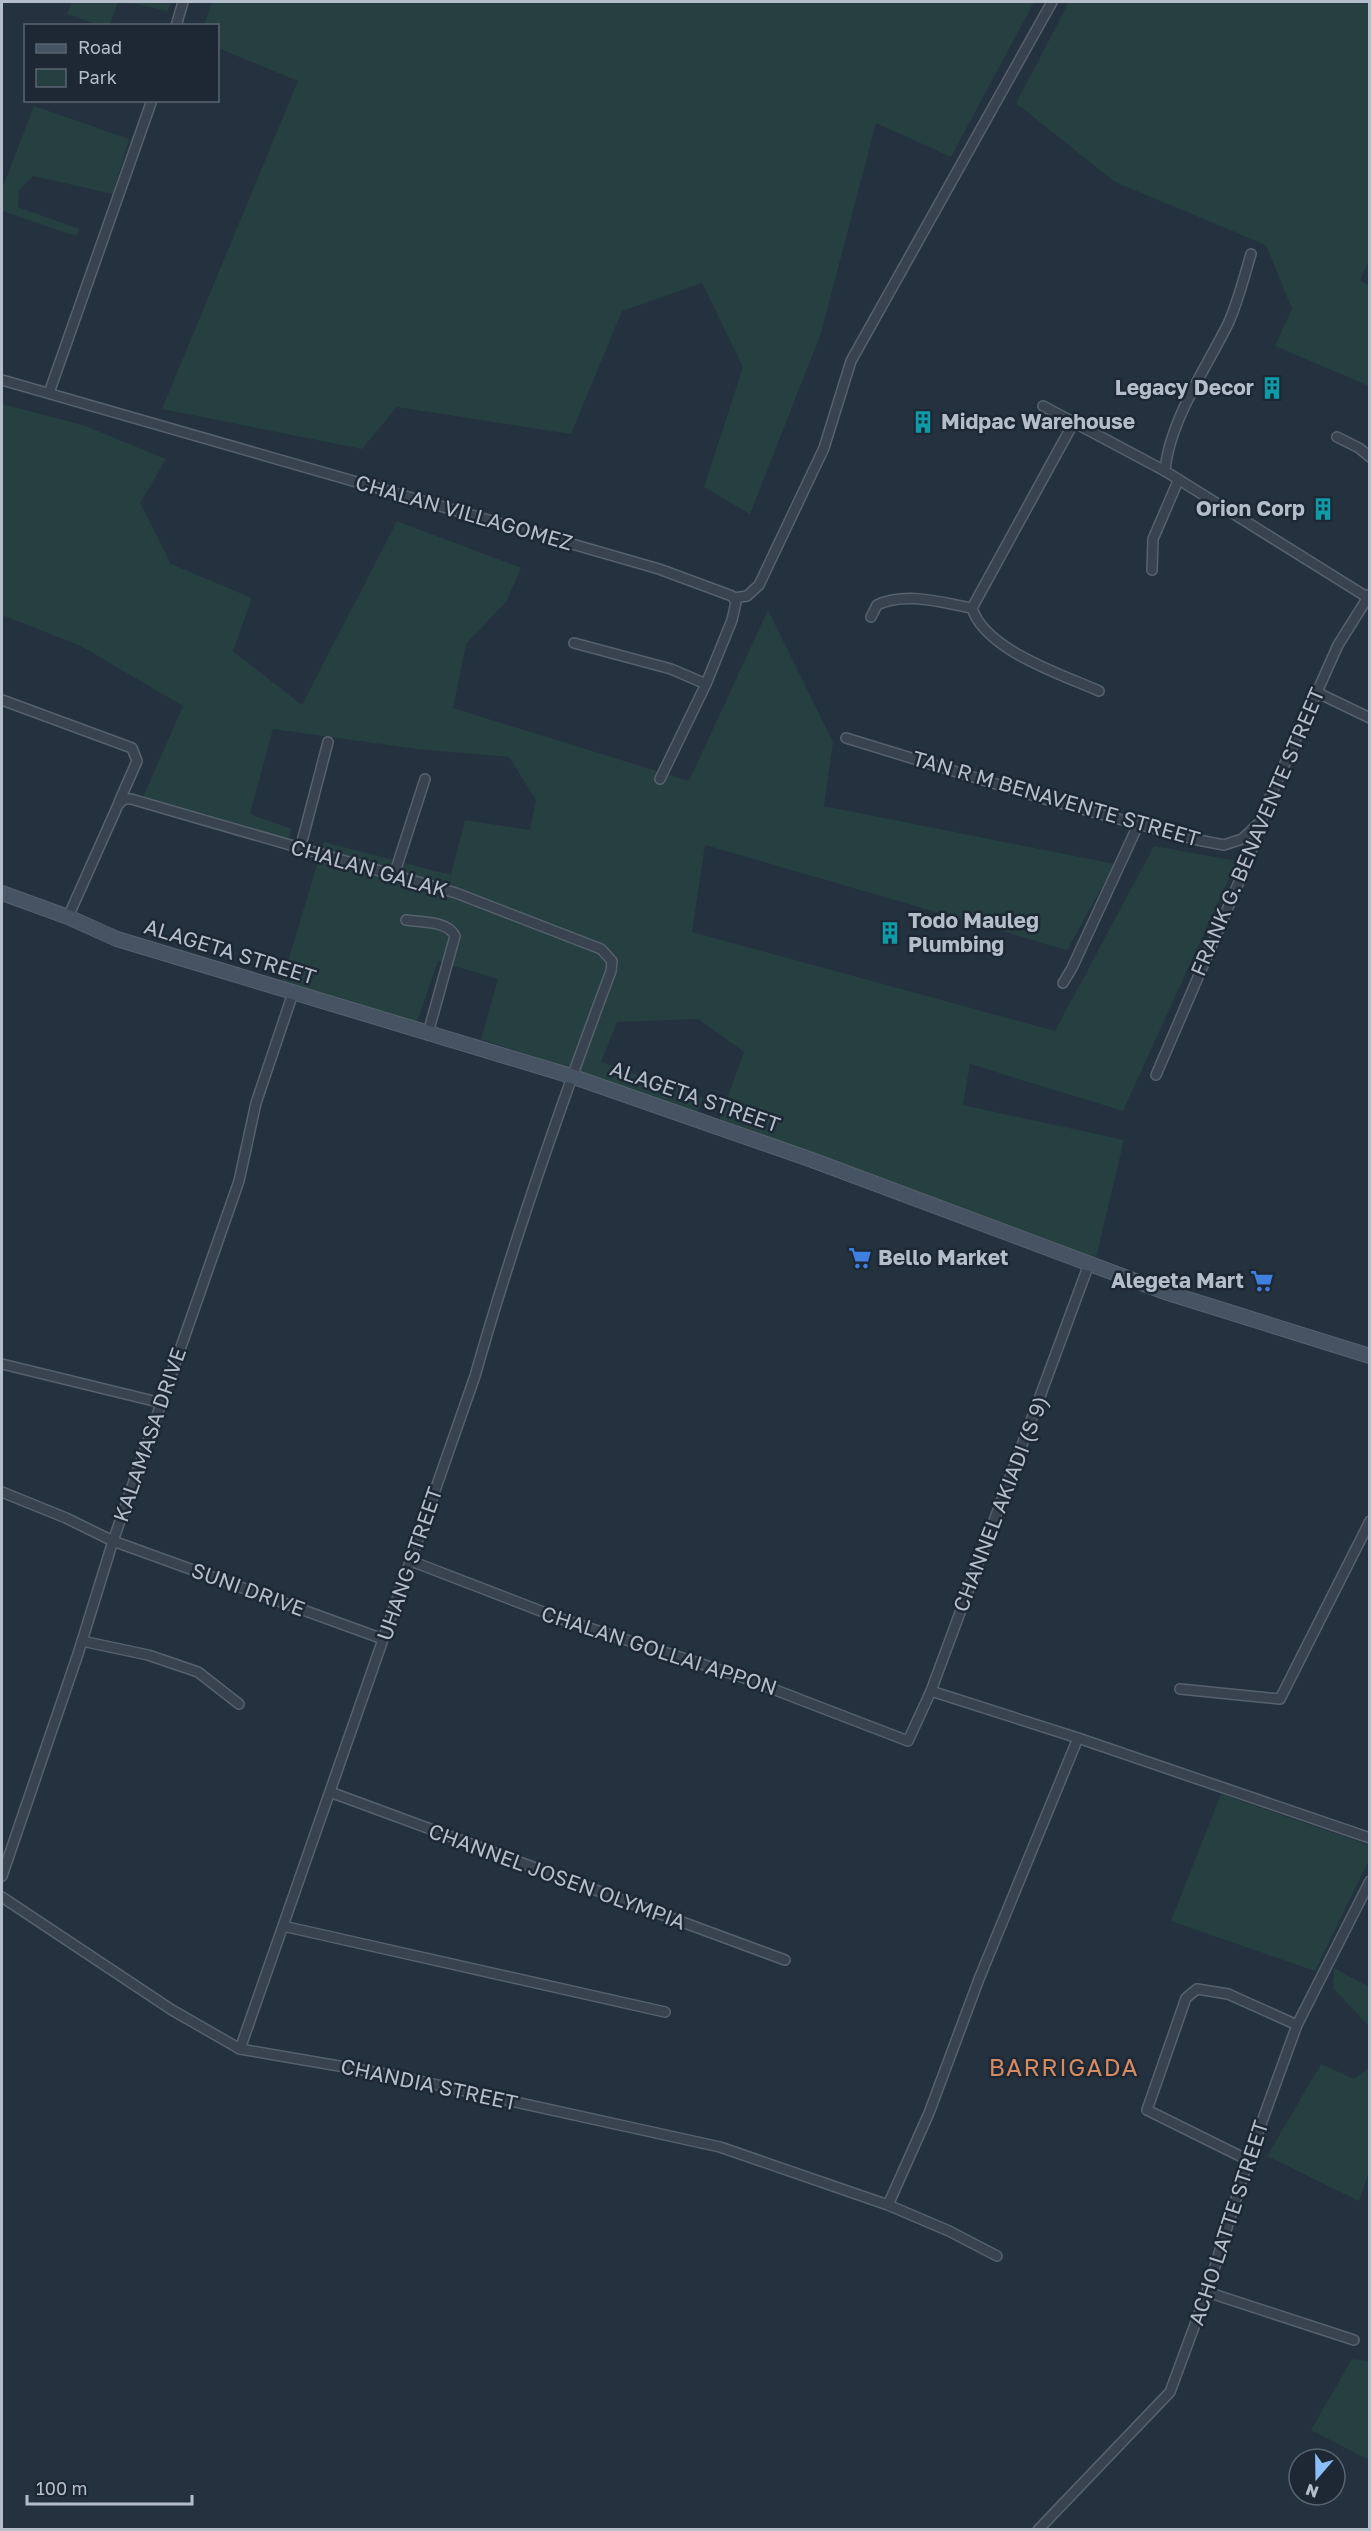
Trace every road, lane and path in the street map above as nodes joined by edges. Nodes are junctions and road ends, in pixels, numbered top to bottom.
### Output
1 (183, 2) edge
2 (1052, 2) edge
3 (177, 24) edge
4 (151, 102) edge
5 (1251, 254) dead end
6 (2, 380) edge
7 (49, 393) junction
8 (1043, 406) dead end
9 (1074, 422) junction
10 (1337, 437) dead end
11 (1370, 457) edge
12 (1165, 471) junction
13 (1178, 481) junction
14 (1152, 570) dead end
15 (1369, 597) edge
16 (734, 598) junction
17 (972, 608) junction
18 (871, 617) dead end
19 (574, 643) dead end
20 (706, 684) junction
21 (1099, 691) dead end
22 (1316, 692) junction
23 (2, 700) edge
24 (1370, 718) edge
25 (846, 738) dead end
26 (328, 742) dead end
27 (425, 779) dead end
28 (660, 779) dead end
29 (118, 805) junction
30 (1261, 822) junction
31 (1139, 823) junction
32 (300, 849) junction
33 (394, 875) junction
34 (2, 893) edge
35 (68, 917) junction
36 (406, 920) dead end
37 (1063, 983) dead end
38 (293, 993) junction
39 (428, 1033) junction
40 (571, 1076) junction
41 (1156, 1076) dead end
42 (1089, 1264) junction
43 (1370, 1356) edge
44 (2, 1364) edge
45 (162, 1403) junction
46 (2, 1492) edge
47 (1370, 1521) edge
48 (113, 1541) junction
49 (411, 1561) junction
50 (383, 1639) junction
51 (82, 1641) junction
52 (1180, 1689) dead end
53 (931, 1690) junction
54 (239, 1704) dead end
55 (1078, 1738) junction
56 (908, 1741) joint
57 (330, 1792) junction
58 (1370, 1838) edge
59 (2, 1876) edge
60 (1370, 1881) edge
61 (2, 1897) edge
62 (283, 1926) junction
63 (785, 1960) dead end
64 (665, 2012) dead end
65 (1298, 2025) junction
66 (240, 2049) junction
67 (1248, 2160) junction
68 (888, 2205) junction
69 (997, 2256) dead end
70 (1207, 2292) junction
71 (1354, 2340) dead end
72 (1038, 2529) edge

1 - 3 street
2 - 16 street
4 - 7 street
5 - 12 street
6 - 7 street, CHALAN VILLAGOMEZ
7 - 16 street, CHALAN VILLAGOMEZ
8 - 9 street
9 - 12 street
9 - 17 street
10 - 11 street
12 - 13 street
13 - 14 street
13 - 15 street
15 - 22 street, FRANK G. BENAVENTE STREET
16 - 20 street
17 - 18 street
17 - 21 street
19 - 20 street
20 - 28 street
22 - 24 street
22 - 30 street, FRANK G. BENAVENTE STREET
23 - 29 street
25 - 31 street, TAN R M BENAVENTE STREET
26 - 32 street
27 - 33 street
29 - 32 street, CHALAN GALAK
29 - 35 street
30 - 31 street, TAN R M BENAVENTE STREET
30 - 41 street, FRANK G. BENAVENTE STREET
31 - 37 street
32 - 33 street, CHALAN GALAK
33 - 40 street, CHALAN GALAK
34 - 35 main road, ALAGETA STREET
35 - 38 main road, ALAGETA STREET
36 - 39 street
38 - 39 main road, ALAGETA STREET
38 - 45 street, KALAMASA DRIVE
39 - 40 main road, ALAGETA STREET
40 - 42 main road, ALAGETA STREET
40 - 49 street, UHANG STREET
42 - 43 main road, ALAGETA STREET
42 - 53 street, CHANNEL AKIADI (S 9)
44 - 45 street
45 - 48 street, KALAMASA DRIVE
46 - 48 street, SUNI DRIVE
47 - 52 street
48 - 50 street, SUNI DRIVE
48 - 51 street, KALAMASA DRIVE
49 - 50 street, UHANG STREET
49 - 56 street, CHALAN GOLLAI APPON
50 - 57 street, UHANG STREET
51 - 54 street
51 - 59 street, KALAMASA DRIVE
53 - 55 street
53 - 56 street, CHANNEL AKIADI (S 9)
55 - 58 street
55 - 68 street
57 - 62 street, UHANG STREET
57 - 63 street, CHANNEL JOSEN OLYMPIA
60 - 65 street, ACHO LATTE STREET
61 - 66 street, CHANDIA STREET
62 - 64 street
62 - 66 street, UHANG STREET
65 - 67 street, ACHO LATTE STREET
65 - 67 street
66 - 68 street, CHANDIA STREET
67 - 70 street, ACHO LATTE STREET
68 - 69 street, CHANDIA STREET
70 - 71 street
70 - 72 street, ACHO LATTE STREET

